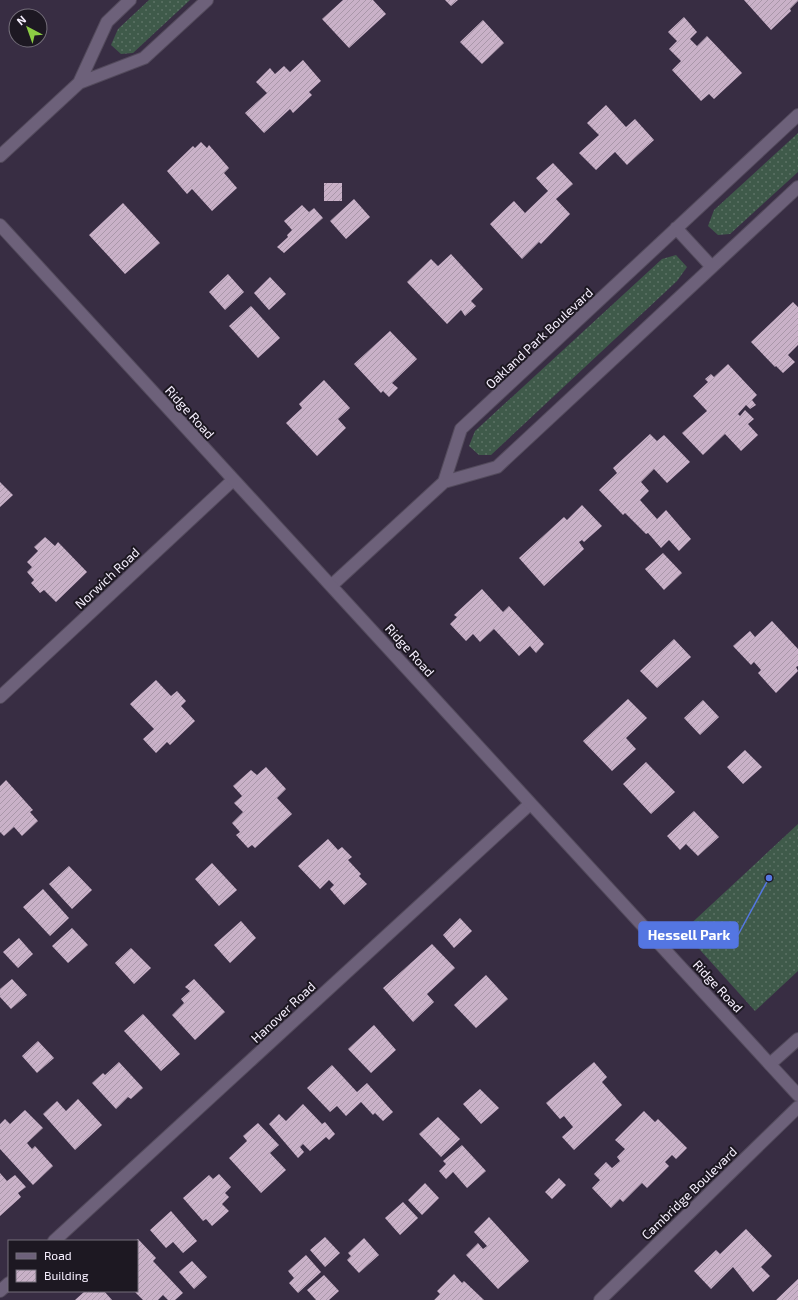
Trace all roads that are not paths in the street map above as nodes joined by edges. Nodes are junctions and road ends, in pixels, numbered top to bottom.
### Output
1 (130, 0) edge
2 (207, 0) edge
3 (79, 83) junction
4 (798, 116) edge
5 (0, 156) edge
6 (798, 187) edge
7 (0, 225) edge
8 (676, 228) junction
9 (712, 267) junction
10 (233, 480) junction
11 (444, 482) junction
12 (332, 585) junction
13 (0, 697) edge
14 (530, 804) junction
15 (798, 1039) edge
16 (770, 1064) junction
17 (798, 1095) edge
18 (798, 1107) edge
19 (55, 1240) edge
20 (8, 1284) edge
21 (0, 1291) edge
22 (600, 1300) edge

1 - 3 street
2 - 3 street
3 - 5 street
4 - 8 street, Oakland Park Boulevard
6 - 9 street, Oakland Park Boulevard
7 - 10 street, Ridge Road
8 - 9 street
8 - 11 street, Oakland Park Boulevard
9 - 11 street, Oakland Park Boulevard
10 - 12 street, Ridge Road
10 - 13 street, Norwich Road
11 - 12 street, Oakland Park Boulevard
12 - 14 street, Ridge Road
14 - 16 street, Ridge Road
14 - 19 street, Hanover Road
15 - 16 street
16 - 17 street, Ridge Road
18 - 22 street, Cambridge Boulevard
20 - 21 street

